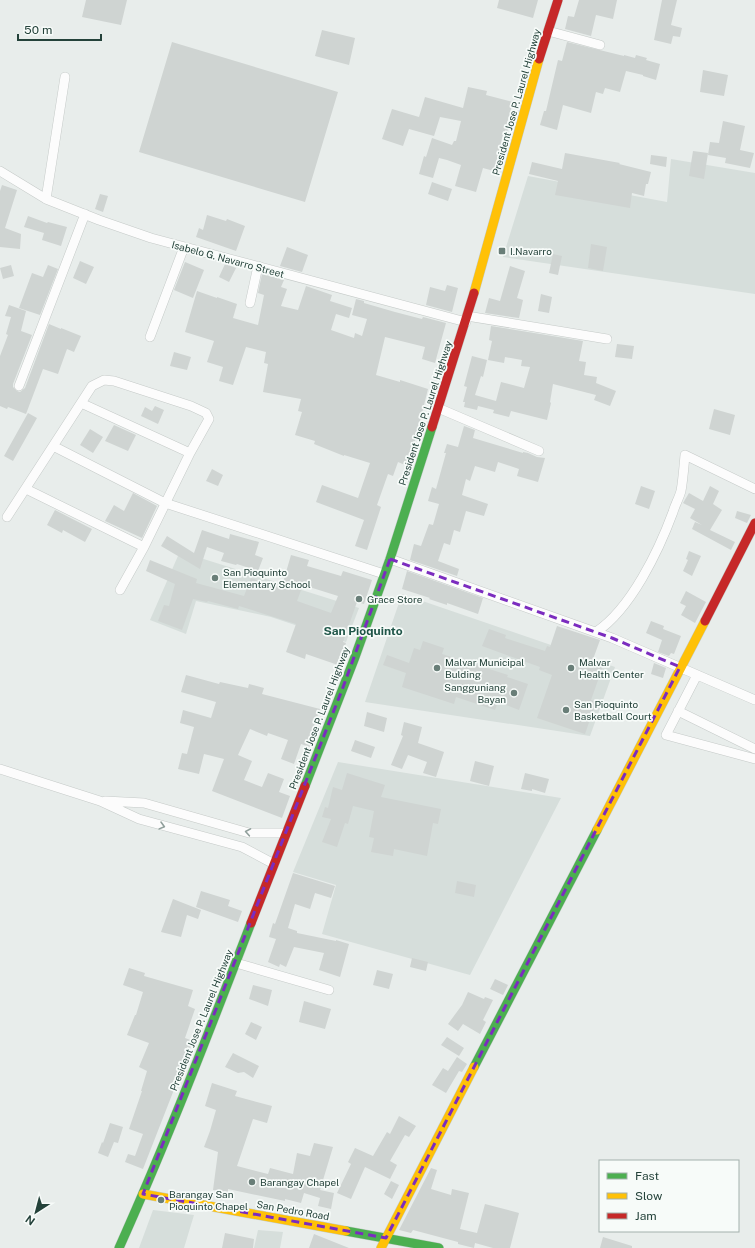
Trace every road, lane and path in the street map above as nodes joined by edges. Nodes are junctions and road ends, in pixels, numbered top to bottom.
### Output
1 (558, 0) edge
2 (548, 31) junction
3 (600, 45) dead end
4 (65, 77) dead end
5 (0, 171) edge
6 (46, 199) junction
7 (85, 214) junction
8 (184, 247) junction
9 (258, 266) junction
10 (250, 303) dead end
11 (466, 319) junction
12 (150, 337) dead end
13 (607, 340) dead end
14 (19, 386) dead end
15 (81, 403) junction
16 (438, 408) junction
17 (53, 446) junction
18 (539, 451) dead end
19 (190, 453) junction
20 (26, 488) junction
21 (755, 488) edge
22 (165, 503) junction
23 (7, 517) dead end
24 (755, 523) edge
25 (144, 547) junction
26 (390, 559) junction
27 (384, 574) junction
28 (120, 590) dead end
29 (596, 632) junction
30 (680, 667) junction
31 (697, 675) junction
32 (755, 700) edge
33 (678, 711) junction
34 (755, 749) edge
35 (755, 759) edge
36 (0, 769) edge
37 (100, 801) junction
38 (144, 803) junction
39 (139, 820) junction
40 (286, 833) junction
41 (274, 864) junction
42 (236, 963) junction
43 (329, 990) dead end
44 (143, 1194) junction
45 (386, 1238) junction
46 (119, 1248) edge
47 (381, 1248) edge
48 (439, 1248) edge

1 - 2 main road, President Jose P. Laurel Highway
2 - 3 street
2 - 11 main road, President Jose P. Laurel Highway
4 - 6 street
5 - 6 street, Isabelo G. Navarro Street
6 - 7 street, Isabelo G. Navarro Street
7 - 8 street, Isabelo G. Navarro Street
7 - 14 street
8 - 9 street, Isabelo G. Navarro Street
8 - 12 street
9 - 10 street
9 - 11 street, Isabelo G. Navarro Street
11 - 13 street, Isabelo G. Navarro Street
11 - 16 main road, President Jose P. Laurel Highway
15 - 17 street
15 - 19 street
15 - 19 street
16 - 18 street
16 - 26 main road, President Jose P. Laurel Highway
17 - 20 street
17 - 22 street
19 - 22 street
20 - 23 street
20 - 25 street
21 - 29 street
22 - 25 street
22 - 27 street
24 - 30 main road
25 - 28 street
26 - 27 main road, President Jose P. Laurel Highway
26 - 29 street
27 - 40 main road, President Jose P. Laurel Highway
29 - 30 street
30 - 31 street
30 - 45 main road
31 - 32 street
31 - 33 street
33 - 34 street
33 - 35 street
36 - 37 street
37 - 38 street
37 - 39 street
38 - 39 street
40 -> 38 street
39 -> 41 street
40 - 41 main road, President Jose P. Laurel Highway
41 - 42 main road, President Jose P. Laurel Highway
42 - 43 street
42 - 44 main road, President Jose P. Laurel Highway
44 - 45 main road, San Pedro Road
44 - 46 main road, President Jose P. Laurel Highway
45 - 47 main road
45 - 48 main road, San Pedro Road

